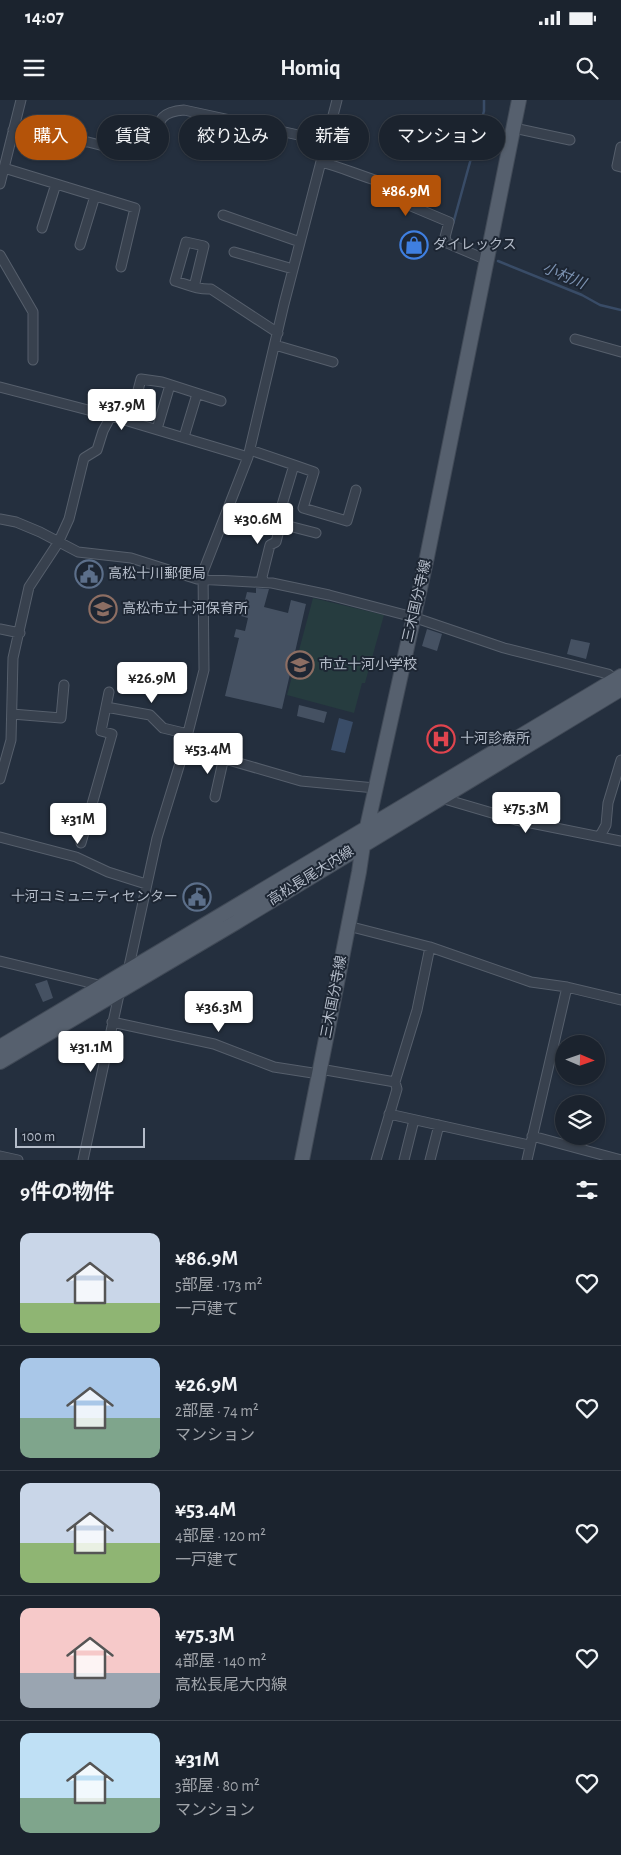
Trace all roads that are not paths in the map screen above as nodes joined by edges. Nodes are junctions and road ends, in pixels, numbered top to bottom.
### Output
1 (21, 100) edge
2 (337, 100) edge
3 (519, 100) edge
4 (333, 115) edge
5 (514, 128) junction
6 (13, 130) junction
7 (297, 135) edge
8 (570, 140) dead end
9 (621, 147) edge
10 (321, 162) joint
11 (621, 167) edge
12 (4, 168) junction
13 (0, 184) edge
14 (56, 184) junction
15 (95, 196) junction
16 (223, 215) dead end
17 (42, 228) dead end
18 (300, 242) junction
19 (80, 245) dead end
20 (234, 252) dead end
21 (0, 255) edge
22 (487, 260) junction
23 (121, 267) dead end
24 (293, 269) junction
25 (194, 287) junction
26 (278, 333) junction
27 (575, 339) dead end
28 (275, 346) junction
29 (621, 352) edge
30 (33, 360) dead end
31 (333, 362) dead end
32 (170, 385) junction
33 (0, 387) edge
34 (196, 394) junction
35 (221, 401) dead end
36 (111, 416) junction
37 (130, 421) junction
38 (157, 429) junction
39 (184, 437) junction
40 (249, 453) junction
41 (294, 465) junction
42 (356, 490) dead end
43 (0, 519) edge
44 (281, 524) junction
45 (316, 533) dead end
46 (58, 543) junction
47 (203, 579) junction
48 (264, 582) junction
49 (413, 617) junction
50 (0, 629) edge
51 (20, 633) junction
52 (620, 682) edge
53 (64, 685) dead end
54 (109, 692) dead end
55 (106, 707) junction
56 (12, 714) junction
57 (188, 734) junction
58 (184, 747) junction
59 (224, 757) junction
60 (621, 760) edge
61 (2, 765) edge
62 (0, 779) edge
63 (375, 788) junction
64 (215, 798) dead end
65 (441, 798) junction
66 (366, 829) junction
67 (600, 836) junction
68 (0, 837) edge
69 (621, 841) edge
70 (81, 843) dead end
71 (363, 845) junction
72 (146, 884) junction
73 (348, 926) junction
74 (430, 947) junction
75 (0, 961) edge
76 (129, 969) junction
77 (101, 986) junction
78 (567, 987) junction
79 (120, 991) junction
80 (621, 1000) edge
81 (112, 1022) junction
82 (0, 1047) edge
83 (0, 1062) edge
84 (320, 1071) junction
85 (395, 1082) junction
86 (390, 1114) junction
87 (414, 1120) junction
88 (438, 1125) junction
89 (532, 1136) junction
90 (529, 1145) junction
91 (0, 1156) edge
92 (18, 1160) edge
93 (83, 1160) edge
94 (302, 1160) edge
95 (376, 1160) edge
96 (404, 1160) edge
97 (430, 1160) edge
98 (527, 1160) edge
99 (621, 1160) edge

1 - 6 street
2 - 4 street
3 - 5 main road, 三木国分寺線
5 - 8 street
5 - 22 main road, 三木国分寺線
6 - 7 street
6 - 12 street
9 - 11 street
10 - 18 street
10 - 22 street
12 - 13 street
12 - 14 street
14 - 15 street
14 - 17 street
15 - 19 street
15 - 23 street
16 - 18 street
18 - 24 street
20 - 24 street
21 - 30 street
22 - 49 main road, 三木国分寺線
24 - 26 street
25 - 25 street
25 - 26 street
26 - 28 street
27 - 29 street
28 - 31 street
28 - 40 street
32 - 34 street
32 - 37 street
32 - 38 street
33 - 36 street
34 - 35 street
34 - 39 street
36 - 37 street
36 - 46 street
37 - 38 street
38 - 39 street
39 - 40 street
40 - 41 street
40 - 47 street
41 - 42 street
41 - 44 street
43 - 46 street
44 - 45 street
44 - 48 street
46 - 47 street
46 - 51 street
47 - 48 street
47 - 57 street
48 - 49 street
49 - 52 street
49 - 63 main road, 三木国分寺線
50 - 51 street
51 - 56 street
52 - 65 main road, 高松長尾大内線
52 - 66 main road, 高松長尾大内線
53 - 56 street
54 - 55 street
55 - 57 street
55 - 70 street
56 - 61 street
57 - 58 street
58 - 59 street
58 - 72 street
59 - 63 street
59 - 64 street
60 - 67 street
61 - 62 street
63 - 66 main road, 三木国分寺線
65 - 67 street
65 - 71 main road, 高松長尾大内線
66 - 71 main road, 三木国分寺線
66 - 76 main road, 高松長尾大内線
67 - 69 street
68 - 72 street
71 - 73 main road, 三木国分寺線
71 - 79 main road, 高松長尾大内線
72 - 76 street
73 - 74 street
73 - 84 main road, 三木国分寺線
74 - 78 street
74 - 85 street
75 - 77 street
76 - 77 main road, 高松長尾大内線
76 - 79 street
77 - 79 street
77 - 82 main road, 高松長尾大内線
78 - 80 street
78 - 89 street
79 - 81 street
79 - 83 main road, 高松長尾大内線
81 - 84 street
81 - 93 street
84 - 85 street
84 - 94 main road, 三木国分寺線
85 - 86 street
86 - 87 street
86 - 95 street
87 - 88 street
87 - 96 street
88 - 90 street
88 - 97 street
89 - 90 street
89 - 99 street
90 - 98 street
91 - 92 street

